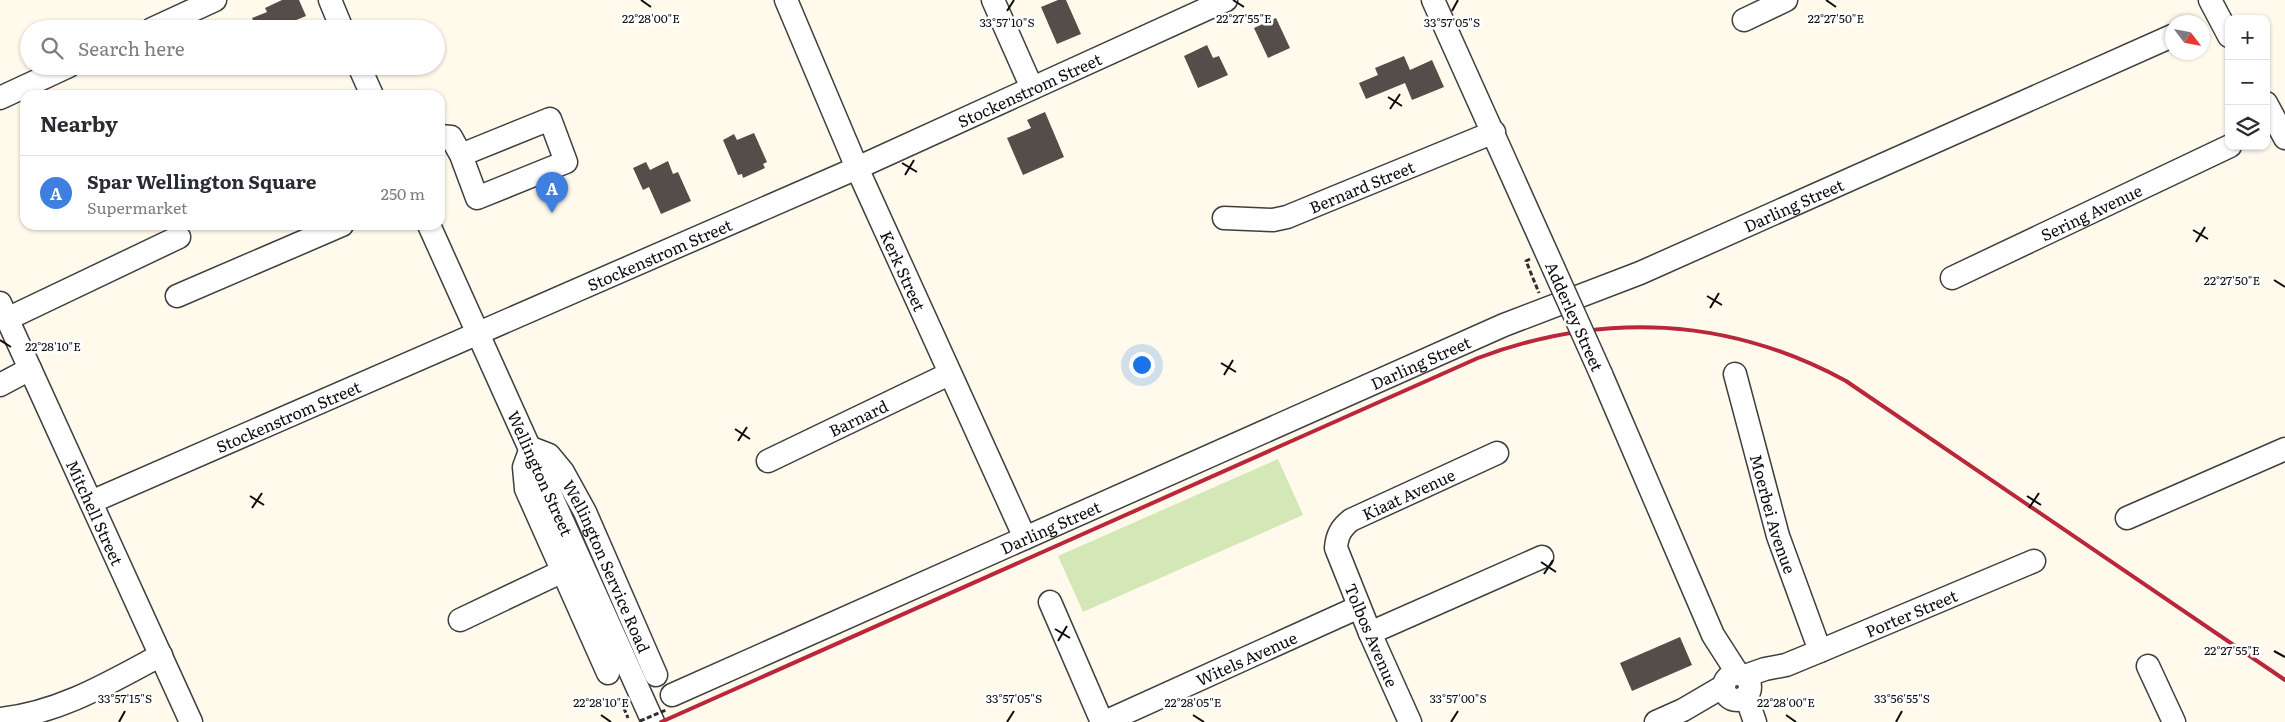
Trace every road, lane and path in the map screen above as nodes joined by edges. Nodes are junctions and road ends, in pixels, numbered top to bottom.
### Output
1 (215, 0) edge
2 (330, 0) edge
3 (786, 0) edge
4 (993, 0) edge
5 (1226, 0) edge
6 (1433, 0) edge
7 (1786, 0) edge
8 (172, 20) edge
9 (338, 20) edge
10 (1744, 20) dead end
11 (2165, 39) edge
12 (50, 75) edge
13 (363, 75) edge
14 (1032, 88) junction
15 (370, 90) edge
16 (0, 98) edge
17 (2267, 105) edge
18 (2276, 131) edge
19 (1494, 132) junction
20 (445, 136) edge
21 (2225, 148) edge
22 (461, 156) junction
23 (857, 168) junction
24 (1224, 218) dead end
25 (330, 230) edge
26 (431, 230) edge
27 (179, 237) dead end
28 (1527, 264) dead end
29 (1952, 278) dead end
30 (177, 296) dead end
31 (1541, 299) dead end
32 (4, 311) edge
33 (477, 332) junction
34 (30, 369) junction
35 (949, 374) junction
36 (1735, 374) dead end
37 (0, 384) edge
38 (531, 448) junction
39 (2285, 449) edge
40 (1497, 453) dead end
41 (768, 461) dead end
42 (91, 502) junction
43 (2127, 518) dead end
44 (1025, 538) junction
45 (1336, 548) joint
46 (1542, 557) dead end
47 (2034, 561) dead end
48 (562, 572) junction
49 (1050, 602) dead end
50 (1359, 607) junction
51 (460, 620) dead end
52 (1370, 633) junction
53 (1820, 651) junction
54 (161, 655) junction
55 (2148, 666) dead end
56 (608, 673) dead end
57 (656, 675) dead end
58 (1737, 688) junction
59 (664, 709) edge
60 (0, 719) edge
61 (640, 721) edge
62 (191, 722) edge
63 (1104, 722) edge
64 (1410, 722) edge
65 (1656, 722) edge
66 (1747, 722) edge
67 (1755, 722) edge
68 (2174, 722) edge

1 - 8 street
2 - 9 street
3 - 23 street, Kerk Street
4 - 14 street
5 - 14 street, Stockenstrom Street
6 - 19 street, Adderley Street
7 - 10 street
11 - 44 street, Darling Street
12 - 16 street
13 - 15 street
14 - 23 street, Stockenstrom Street
17 - 18 street
19 - 24 street, Bernard Street
19 - 58 street, Adderley Street, bridge
20 - 22 street
21 - 29 street, Sering Avenue
22 - 22 street
23 - 33 street, Stockenstrom Street
23 - 35 street, Kerk Street
25 - 30 street
26 - 33 street, Wellington Street
27 - 32 street
28 - 31 path
32 - 34 street, Mitchell Street
33 - 38 street, Wellington Street
33 - 42 street, Stockenstrom Street
34 - 37 street
34 - 42 street, Mitchell Street
35 - 41 street, Barnard
35 - 44 street, Kerk Street
36 - 53 street, Moerbei Avenue
38 - 48 street
38 - 57 street, Wellington Service Road
38 - 59 street, Wellington Street
39 - 43 street
40 - 45 street, Kiaat Avenue
42 - 54 street, Mitchell Street
44 - 59 street, Darling Street
45 - 50 street, Tolbos Avenue
46 - 52 street
47 - 53 street, Porter Street
48 - 51 street
48 - 56 street
49 - 63 street
50 - 52 street, Tolbos Avenue
50 - 63 street, Witels Avenue
52 - 64 street, Tolbos Avenue
53 - 58 street, Porter Street
54 - 60 street
54 - 62 street, Mitchell Street
55 - 68 street
58 - 65 street, Porter Street
58 - 66 street, Adderley Street
58 - 67 street, Adderley Street
59 - 61 path, bridge

